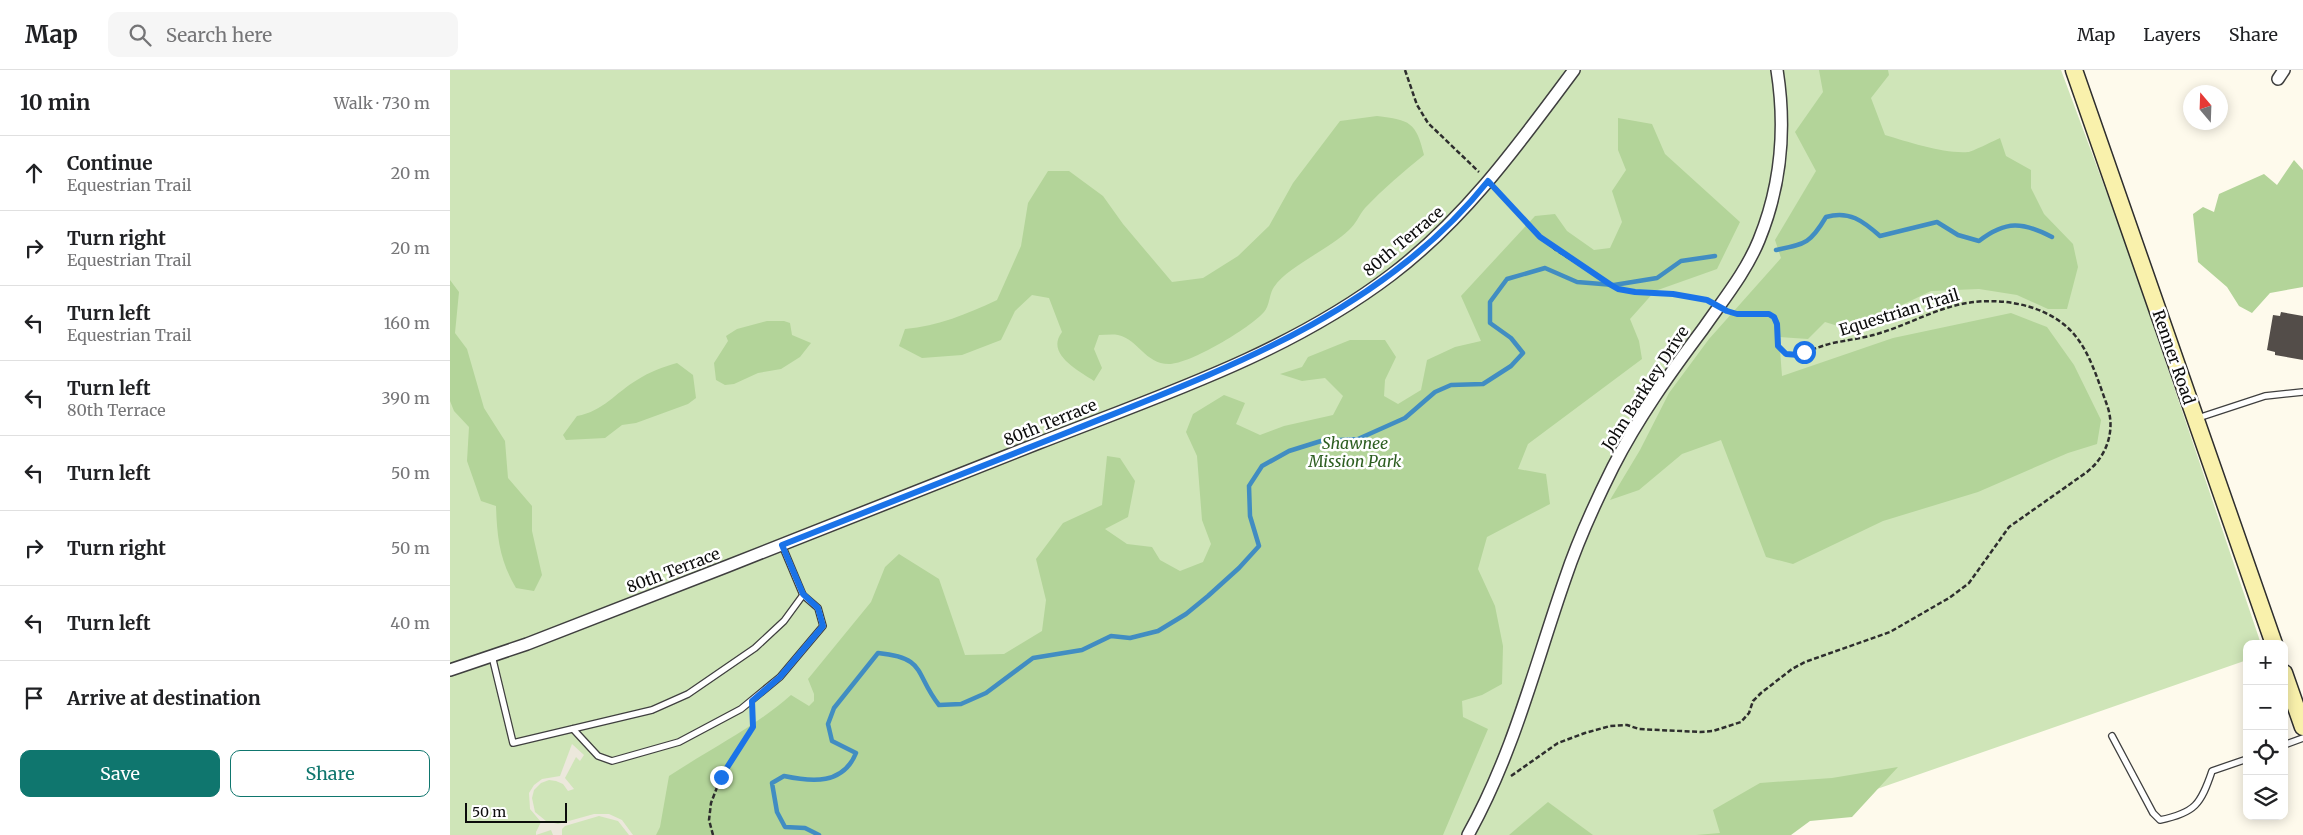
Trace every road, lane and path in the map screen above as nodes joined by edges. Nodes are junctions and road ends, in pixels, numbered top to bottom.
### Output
1 (1405, 70) edge
2 (1574, 70) edge
3 (1777, 70) edge
4 (2074, 70) edge
5 (1488, 181) junction
6 (1719, 306) junction
7 (2303, 392) edge
8 (2196, 418) junction
9 (782, 545) junction
10 (803, 594) junction
11 (2273, 640) edge
12 (492, 656) junction
13 (450, 670) edge
14 (2288, 684) edge
15 (752, 701) junction
16 (2303, 727) edge
17 (573, 729) junction
18 (2112, 736) dead end
19 (2303, 738) edge
20 (2288, 744) edge
21 (2243, 760) edge
22 (1508, 778) dead end
23 (713, 835) edge
24 (1468, 835) edge

1 - 5 path, Equestrian Trail
2 - 5 street, 80th Terrace
3 - 6 street, John Barkley Drive
4 - 8 main road, Renner Road
5 - 6 path, Equestrian Trail
5 - 9 street, 80th Terrace
6 - 22 path, Equestrian Trail
6 - 24 street, John Barkley Drive
7 - 8 lane
8 - 11 main road, Renner Road
9 - 10 lane
9 - 12 street, 80th Terrace
10 - 15 lane
10 - 17 lane
12 - 13 street, 80th Terrace
12 - 17 lane
14 - 16 main road
15 - 17 lane
15 - 23 path
18 - 21 lane
19 - 20 lane

